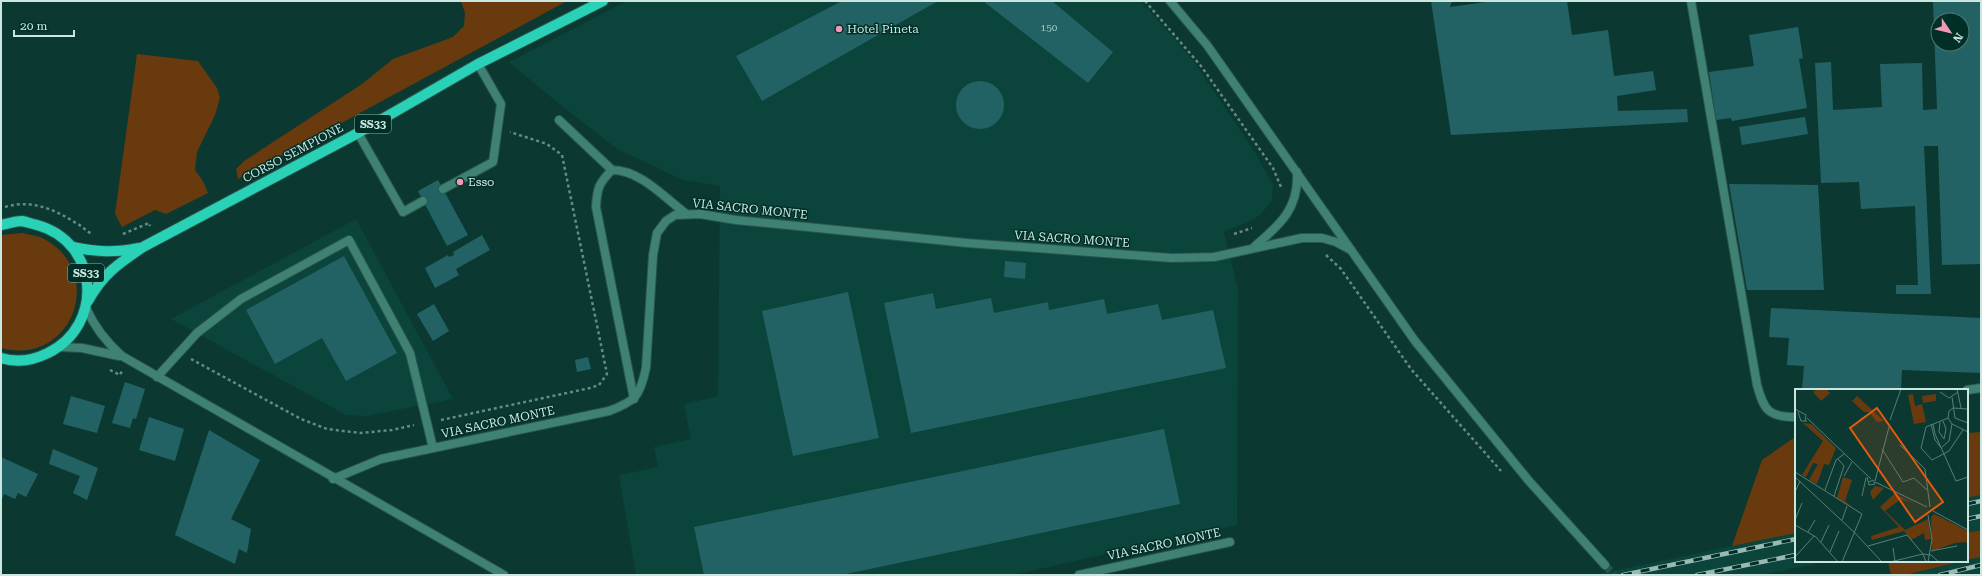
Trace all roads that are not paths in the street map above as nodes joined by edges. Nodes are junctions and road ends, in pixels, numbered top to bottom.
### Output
1 (603, 1) edge
2 (1170, 1) edge
3 (1691, 1) edge
4 (478, 64) junction
5 (560, 120) dead end
6 (358, 133) junction
7 (612, 170) junction
8 (1297, 172) junction
9 (443, 189) dead end
10 (423, 201) dead end
11 (685, 214) junction
12 (1, 225) edge
13 (73, 247) junction
14 (143, 247) junction
15 (1255, 247) junction
16 (1352, 251) junction
17 (87, 304) junction
18 (60, 347) junction
19 (1, 358) edge
20 (125, 358) junction
21 (157, 377) junction
22 (1981, 388) edge
23 (1968, 390) edge
24 (634, 399) junction
25 (1795, 417) edge
26 (433, 448) junction
27 (333, 479) junction
28 (1230, 542) dead end
29 (1605, 565) tunnel mouth
30 (504, 575) edge
31 (1079, 575) edge

1 - 4 main road, CORSO SEMPIONE / SS33
2 - 8 street
3 - 25 street
4 - 6 main road, CORSO SEMPIONE / SS33
4 - 9 street
5 - 7 street
6 - 10 street
6 - 14 main road, CORSO SEMPIONE / SS33
7 - 11 street
7 - 24 street
8 - 15 street, VIA SACRO MONTE
8 - 16 street
11 - 15 street, VIA SACRO MONTE
11 - 24 street, VIA SACRO MONTE
12 - 13 main road, SS33
13 - 14 main road, SS33
13 - 17 main road, SS33
14 - 17 main road, SS33
15 - 16 street, VIA SACRO MONTE
16 - 29 street
17 - 18 main road, SS33
17 - 20 street
18 - 19 main road, SS33
18 - 20 street
20 - 21 street
21 - 26 street
21 - 27 street
22 - 23 street
24 - 26 street, VIA SACRO MONTE
26 - 27 street, VIA SACRO MONTE
27 - 30 street
28 - 31 street, VIA SACRO MONTE

